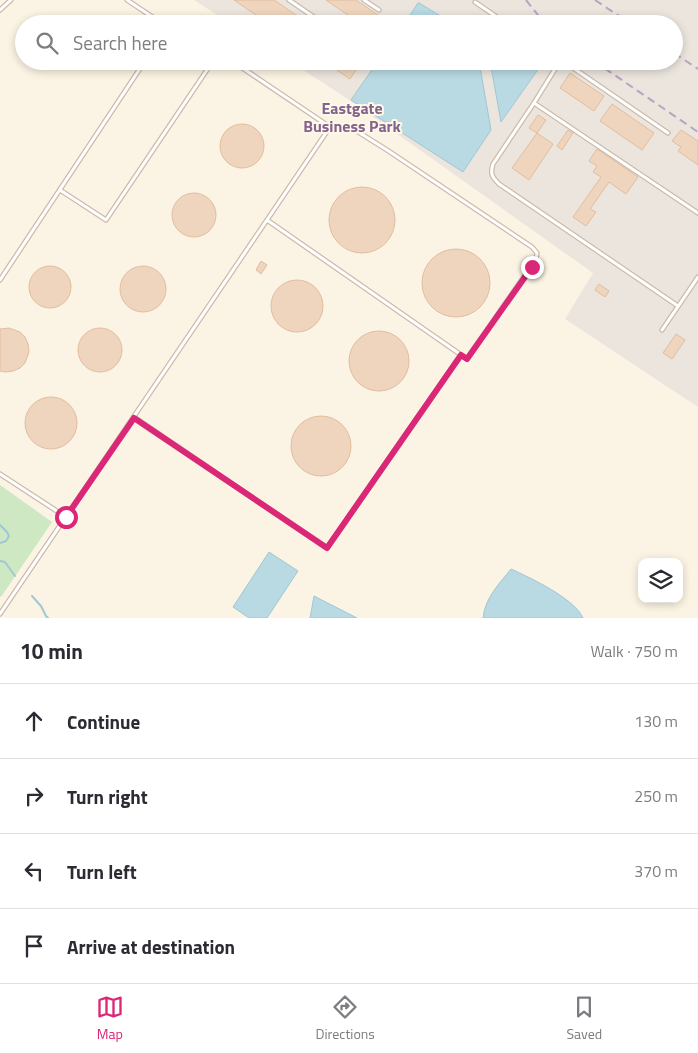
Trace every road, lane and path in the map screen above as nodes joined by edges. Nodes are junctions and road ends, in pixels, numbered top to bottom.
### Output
1 (11, 0) edge
2 (127, 0) edge
3 (289, 0) edge
4 (364, 0) edge
5 (475, 2) dead end
6 (0, 10) edge
7 (379, 10) dead end
8 (150, 15) edge
9 (311, 15) edge
10 (494, 15) edge
11 (138, 70) edge
12 (207, 70) edge
13 (245, 70) edge
14 (555, 70) edge
15 (574, 70) edge
16 (534, 104) junction
17 (330, 127) junction
18 (668, 133) dead end
19 (60, 190) junction
20 (698, 213) edge
21 (267, 220) junction
22 (698, 277) edge
23 (0, 280) edge
24 (678, 306) junction
25 (662, 330) dead end
26 (461, 355) junction
27 (134, 418) junction
28 (0, 474) edge
29 (66, 517) junction
30 (0, 614) edge

1 - 6 lane
2 - 8 lane
3 - 9 lane
4 - 7 lane
5 - 10 lane
11 - 19 lane
12 - 19 lane
13 - 17 lane
14 - 16 lane
15 - 18 lane
16 - 20 lane
16 - 24 lane
17 - 21 lane
17 - 26 lane
19 - 23 lane
21 - 26 lane
21 - 27 lane
22 - 24 lane
24 - 25 lane
26 - 27 lane
27 - 29 lane
28 - 29 lane
29 - 30 lane

